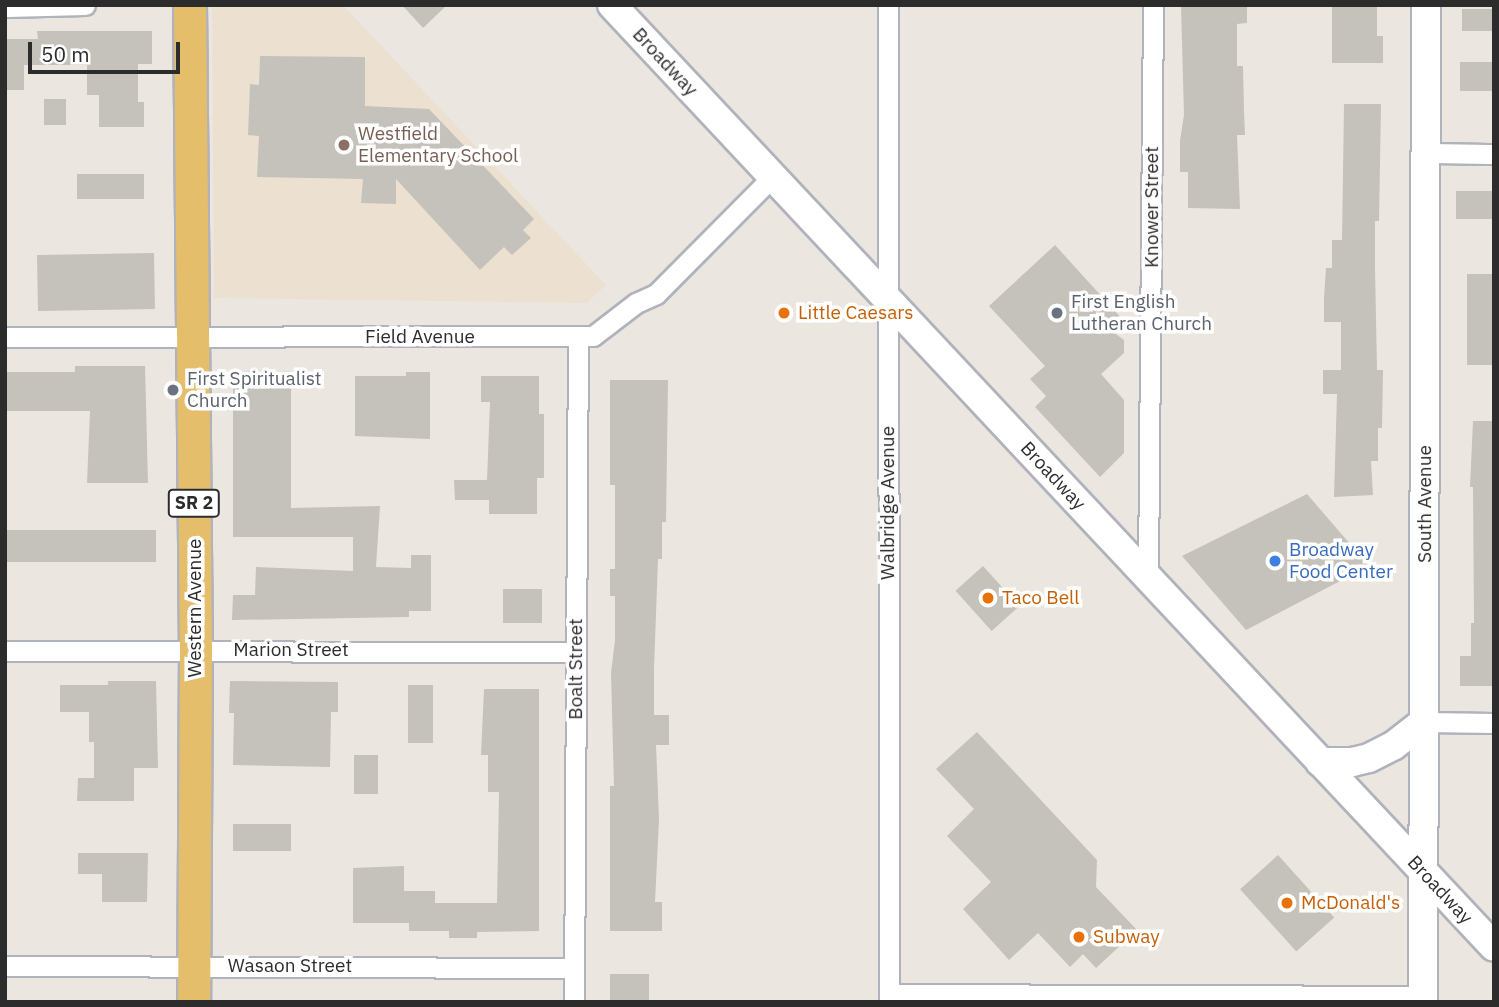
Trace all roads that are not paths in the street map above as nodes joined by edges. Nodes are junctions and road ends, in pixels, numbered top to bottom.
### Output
1 (85, 5) edge
2 (190, 5) edge
3 (612, 5) edge
4 (888, 5) edge
5 (1153, 5) edge
6 (1426, 5) edge
7 (5, 7) edge
8 (1427, 153) junction
9 (1494, 154) edge
10 (772, 177) junction
11 (888, 302) junction
12 (192, 335) junction
13 (5, 337) edge
14 (578, 337) junction
15 (1148, 576) junction
16 (196, 649) junction
17 (5, 651) edge
18 (576, 652) junction
19 (1424, 722) junction
20 (1494, 723) edge
21 (1320, 762) junction
22 (1423, 873) junction
23 (1494, 947) edge
24 (5, 966) edge
25 (195, 966) junction
26 (574, 968) junction
27 (889, 998) edge
28 (1423, 999) edge
29 (194, 1002) edge
30 (574, 1002) edge

1 - 7 street
2 - 12 main road, Western Avenue / SR 2
3 - 10 street, Broadway
4 - 11 street, Walbridge Avenue
5 - 15 street, Knower Street
6 - 8 street, South Avenue
8 - 9 street
8 - 19 street, South Avenue
10 - 11 street, Broadway
10 - 14 street, Field Avenue
11 - 15 street, Broadway
11 - 27 street, Walbridge Avenue
12 - 13 street, Field Avenue
12 - 14 street, Field Avenue
12 - 16 main road, Western Avenue / SR 2
14 - 18 street, Boalt Street
15 - 21 street, Broadway
16 - 17 street, Marion Street
16 - 18 street, Marion Street
16 - 25 main road, Western Avenue / SR 2
18 - 26 street, Boalt Street
19 - 20 street
19 - 21 street
19 - 22 street, South Avenue
21 - 22 street, Broadway
22 - 23 street, Broadway
22 - 28 street, South Avenue
24 - 25 street, Wasaon Street
25 - 26 street, Wasaon Street
25 - 29 main road, Western Avenue / SR 2
26 - 30 street, Boalt Street
27 - 28 street

